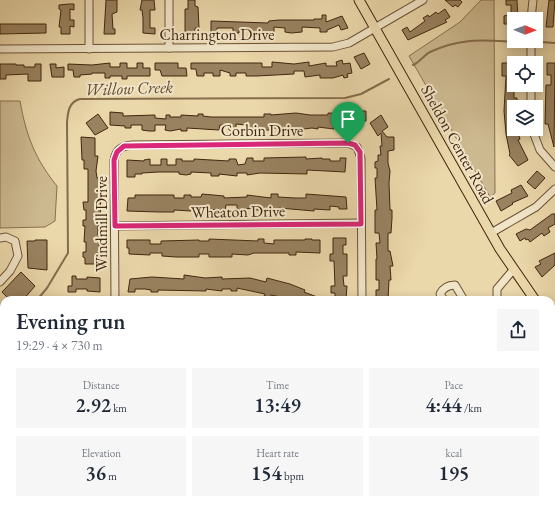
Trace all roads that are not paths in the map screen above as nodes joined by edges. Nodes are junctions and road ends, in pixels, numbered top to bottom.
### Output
1 (89, 0) edge
2 (169, 0) edge
3 (359, 0) edge
4 (423, 0) edge
5 (533, 0) edge
6 (532, 12) edge
7 (375, 28) junction
8 (169, 48) junction
9 (0, 49) edge
10 (89, 49) junction
11 (535, 136) edge
12 (119, 150) joint
13 (555, 167) edge
14 (555, 189) edge
15 (361, 224) junction
16 (115, 226) junction
17 (491, 233) junction
18 (0, 238) edge
19 (513, 270) junction
20 (0, 282) edge
21 (115, 296) edge
22 (362, 296) edge
23 (441, 296) edge
24 (462, 296) edge
25 (497, 296) edge
26 (532, 296) edge

1 - 10 street
2 - 8 street
3 - 7 main road, Sheldon Center Road
4 - 7 street, Charrington Drive
5 - 6 street
7 - 8 street, Charrington Drive
7 - 17 main road, Sheldon Center Road
8 - 10 street, Charrington Drive
9 - 10 street, Charrington Drive
11 - 13 street
12 - 15 street, Corbin Drive
12 - 16 street, Windmill Drive
14 - 17 street
15 - 16 street, Wheaton Drive
15 - 22 street
16 - 21 street, Windmill Drive
17 - 19 main road, Sheldon Center Road
18 - 20 street
19 - 25 street
19 - 26 main road, Sheldon Center Road
23 - 24 street

